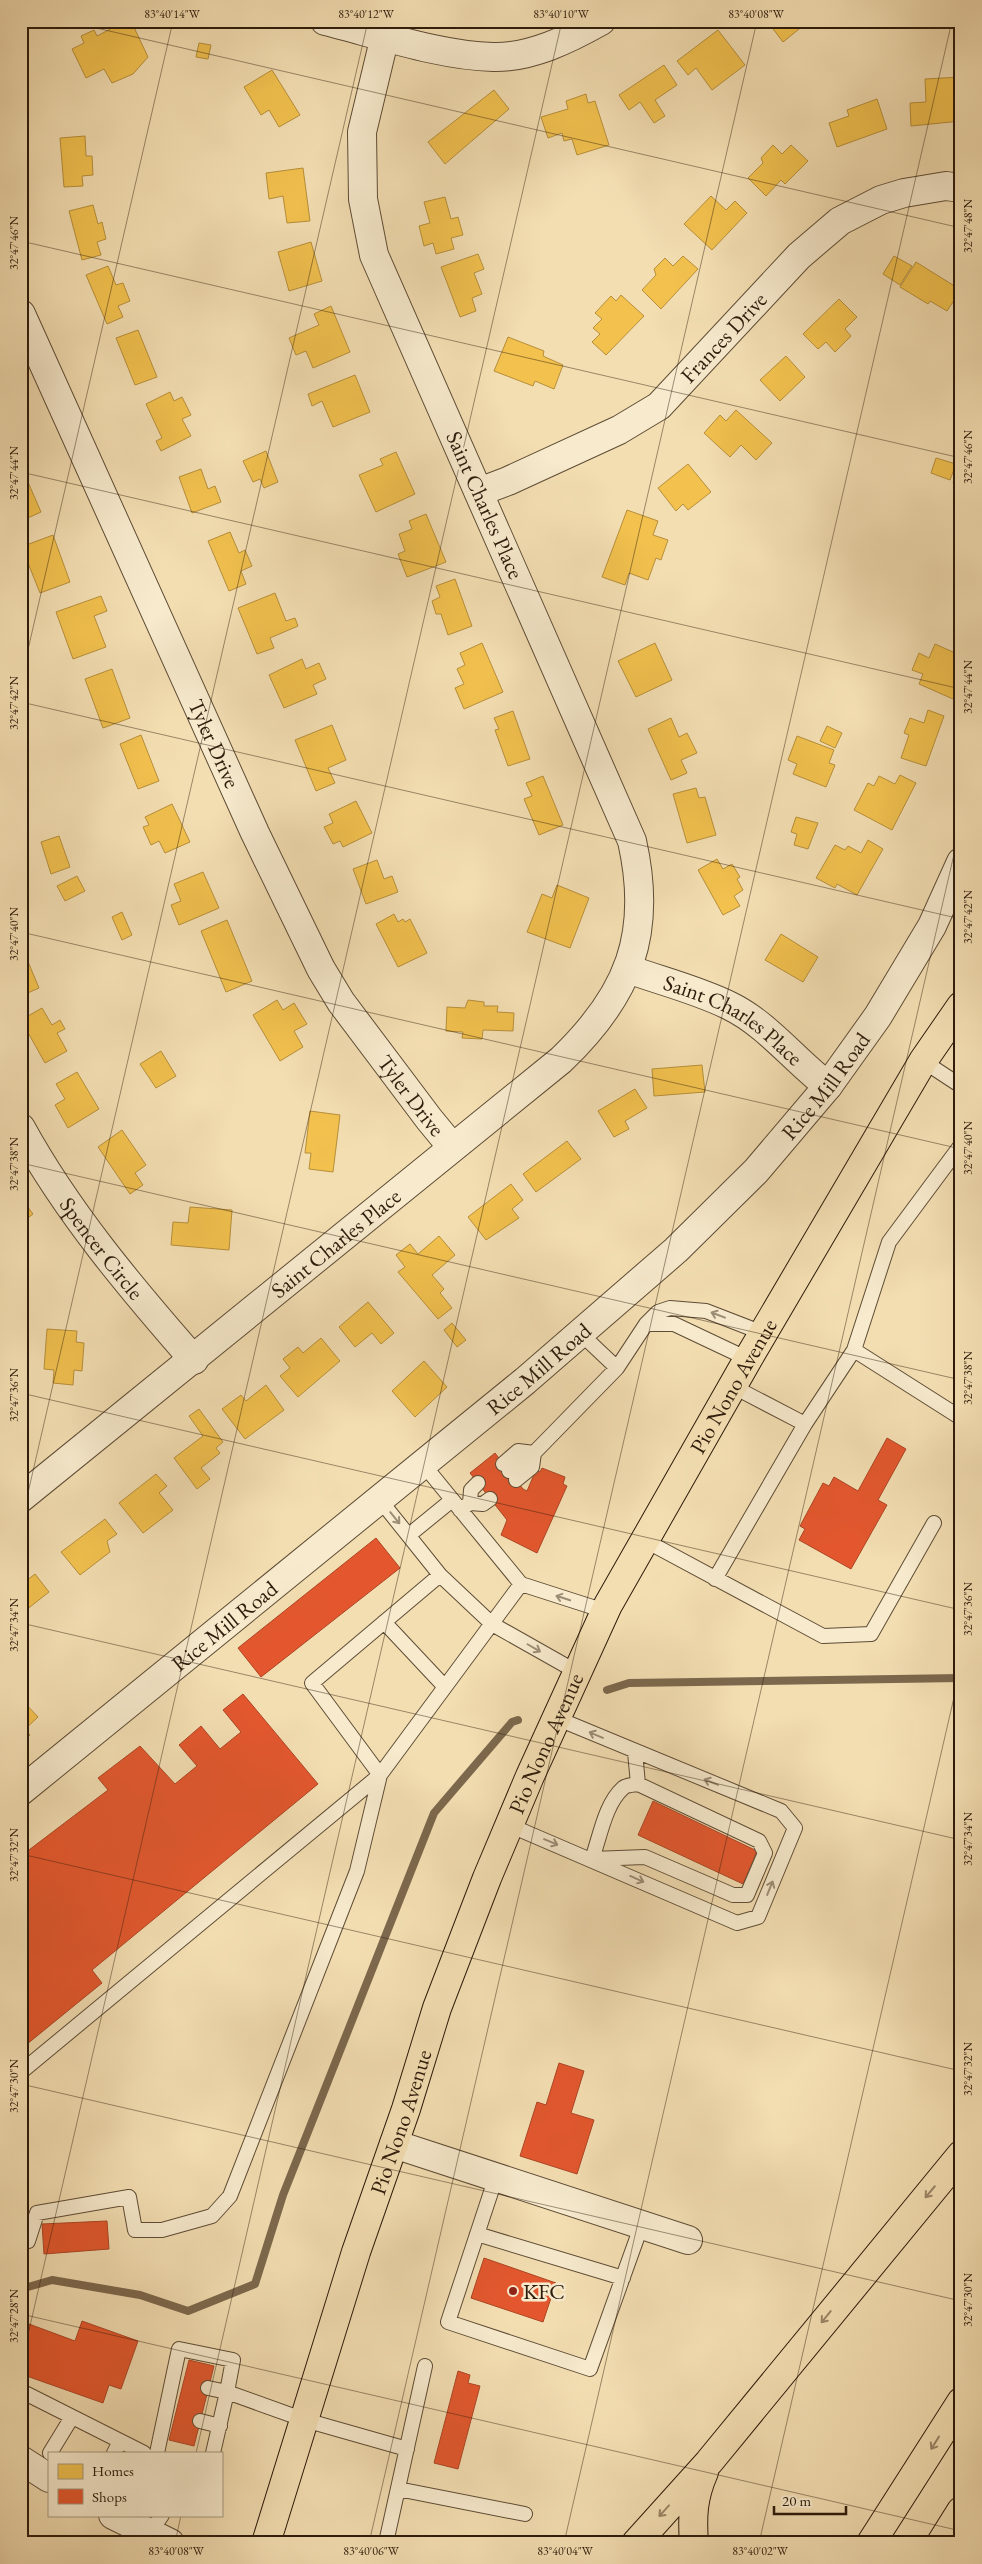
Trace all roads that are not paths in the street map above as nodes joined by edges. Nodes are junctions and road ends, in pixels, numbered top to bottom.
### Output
1 (325, 21) edge
2 (601, 21) edge
3 (385, 36) junction
4 (961, 188) edge
5 (21, 314) edge
6 (479, 492) junction
7 (961, 862) edge
8 (628, 969) junction
9 (961, 1006) edge
10 (923, 1061) junction
11 (828, 1086) junction
12 (961, 1086) edge
13 (21, 1128) edge
14 (961, 1145) edge
15 (452, 1146) junction
16 (646, 1324) junction
17 (763, 1333) junction
18 (580, 1334) junction
19 (854, 1350) junction
20 (748, 1359) junction
21 (194, 1360) junction
22 (617, 1368) junction
23 (732, 1386) junction
24 (961, 1418) edge
25 (805, 1424) junction
26 (534, 1453) junction
27 (423, 1464) junction
28 (484, 1491) dead end
29 (21, 1498) edge
30 (380, 1500) junction
31 (460, 1504) junction
32 (934, 1523) dead end
33 (409, 1535) junction
34 (646, 1541) junction
35 (440, 1575) junction
36 (715, 1579) junction
37 (521, 1584) junction
38 (605, 1611) junction
39 (384, 1622) junction
40 (492, 1624) junction
41 (577, 1672) junction
42 (445, 1687) junction
43 (556, 1718) junction
44 (635, 1752) junction
45 (380, 1774) junction
46 (638, 1784) junction
47 (21, 1791) edge
48 (509, 1825) junction
49 (592, 1859) junction
50 (21, 2072) edge
51 (394, 2144) junction
52 (961, 2155) edge
53 (496, 2177) junction
54 (642, 2224) junction
55 (477, 2234) junction
56 (688, 2240) dead end
57 (21, 2241) edge
58 (623, 2278) junction
59 (426, 2366) dead end
60 (208, 2388) dead end
61 (21, 2391) edge
62 (227, 2392) junction
63 (961, 2402) edge
64 (72, 2417) junction
65 (305, 2420) junction
66 (200, 2421) dead end
67 (220, 2426) junction
68 (117, 2447) edge
69 (407, 2449) junction
70 (48, 2452) edge
71 (140, 2452) edge
72 (157, 2452) edge
73 (213, 2452) edge
74 (48, 2453) edge
75 (709, 2462) junction
76 (41, 2463) edge
77 (398, 2489) junction
78 (961, 2511) edge
79 (525, 2514) dead end
80 (115, 2516) edge
81 (157, 2533) edge
82 (266, 2543) edge
83 (388, 2543) edge
84 (636, 2543) edge
85 (694, 2543) edge
86 (871, 2543) edge
87 (941, 2543) edge

1 - 3 street
2 - 3 street
3 - 6 street, Saint Charles Place
4 - 6 street, Frances Drive
5 - 15 street, Tyler Drive
6 - 8 street, Saint Charles Place
7 - 11 street, Rice Mill Road
8 - 11 street, Saint Charles Place
8 - 15 street, Saint Charles Place
9 - 10 main road, Pio Nono Avenue
10 - 12 lane
10 - 17 main road, Pio Nono Avenue
11 - 18 street, Rice Mill Road
13 - 21 street, Spencer Circle
14 - 19 lane
15 - 21 street, Saint Charles Place
17 -> 16 lane
16 - 20 lane
16 - 22 lane
17 - 20 main road, Pio Nono Avenue
18 - 22 lane
18 - 27 street, Rice Mill Road
19 - 24 lane
19 - 25 lane
20 - 23 main road, Pio Nono Avenue
21 - 29 street, Saint Charles Place
22 - 26 lane
23 - 25 lane
23 - 34 main road, Pio Nono Avenue
25 - 36 lane
26 - 26 lane
27 - 30 street, Rice Mill Road
27 - 31 lane
28 - 31 lane
30 -> 33 lane
30 - 47 street, Rice Mill Road
31 - 33 lane
31 - 37 lane
32 - 36 lane
33 - 35 lane
34 - 36 lane
34 - 38 main road, Pio Nono Avenue
35 - 39 lane
35 - 40 lane
38 -> 37 lane
37 - 40 lane
38 - 41 main road, Pio Nono Avenue
39 - 42 lane
39 - 45 lane
40 -> 41 lane
40 - 42 lane
41 - 43 main road, Pio Nono Avenue
42 - 45 lane
44 -> 43 lane
43 - 48 main road, Pio Nono Avenue
44 - 46 lane
49 -> 44 lane
45 - 50 lane
45 - 57 lane
46 - 49 lane
46 - 49 lane
48 -> 49 lane
48 - 51 main road, Pio Nono Avenue
51 - 53 street
51 - 65 main road, Pio Nono Avenue
52 -> 75 main road
53 - 54 street
53 - 55 lane
54 - 56 street
54 - 58 lane
55 - 58 lane
55 - 58 lane
59 - 69 lane
60 - 62 lane
61 - 64 lane
62 - 65 lane
62 - 67 lane
62 - 72 lane
63 -> 86 main road
64 - 68 lane
64 - 70 lane
65 - 69 lane
65 - 82 main road, Pio Nono Avenue
66 - 67 lane
67 - 73 lane
68 - 71 lane
69 - 77 lane
74 - 76 lane
75 -> 84 main road
75 - 85 main road
77 - 79 lane
77 - 83 lane
78 - 87 main road
80 - 81 street

